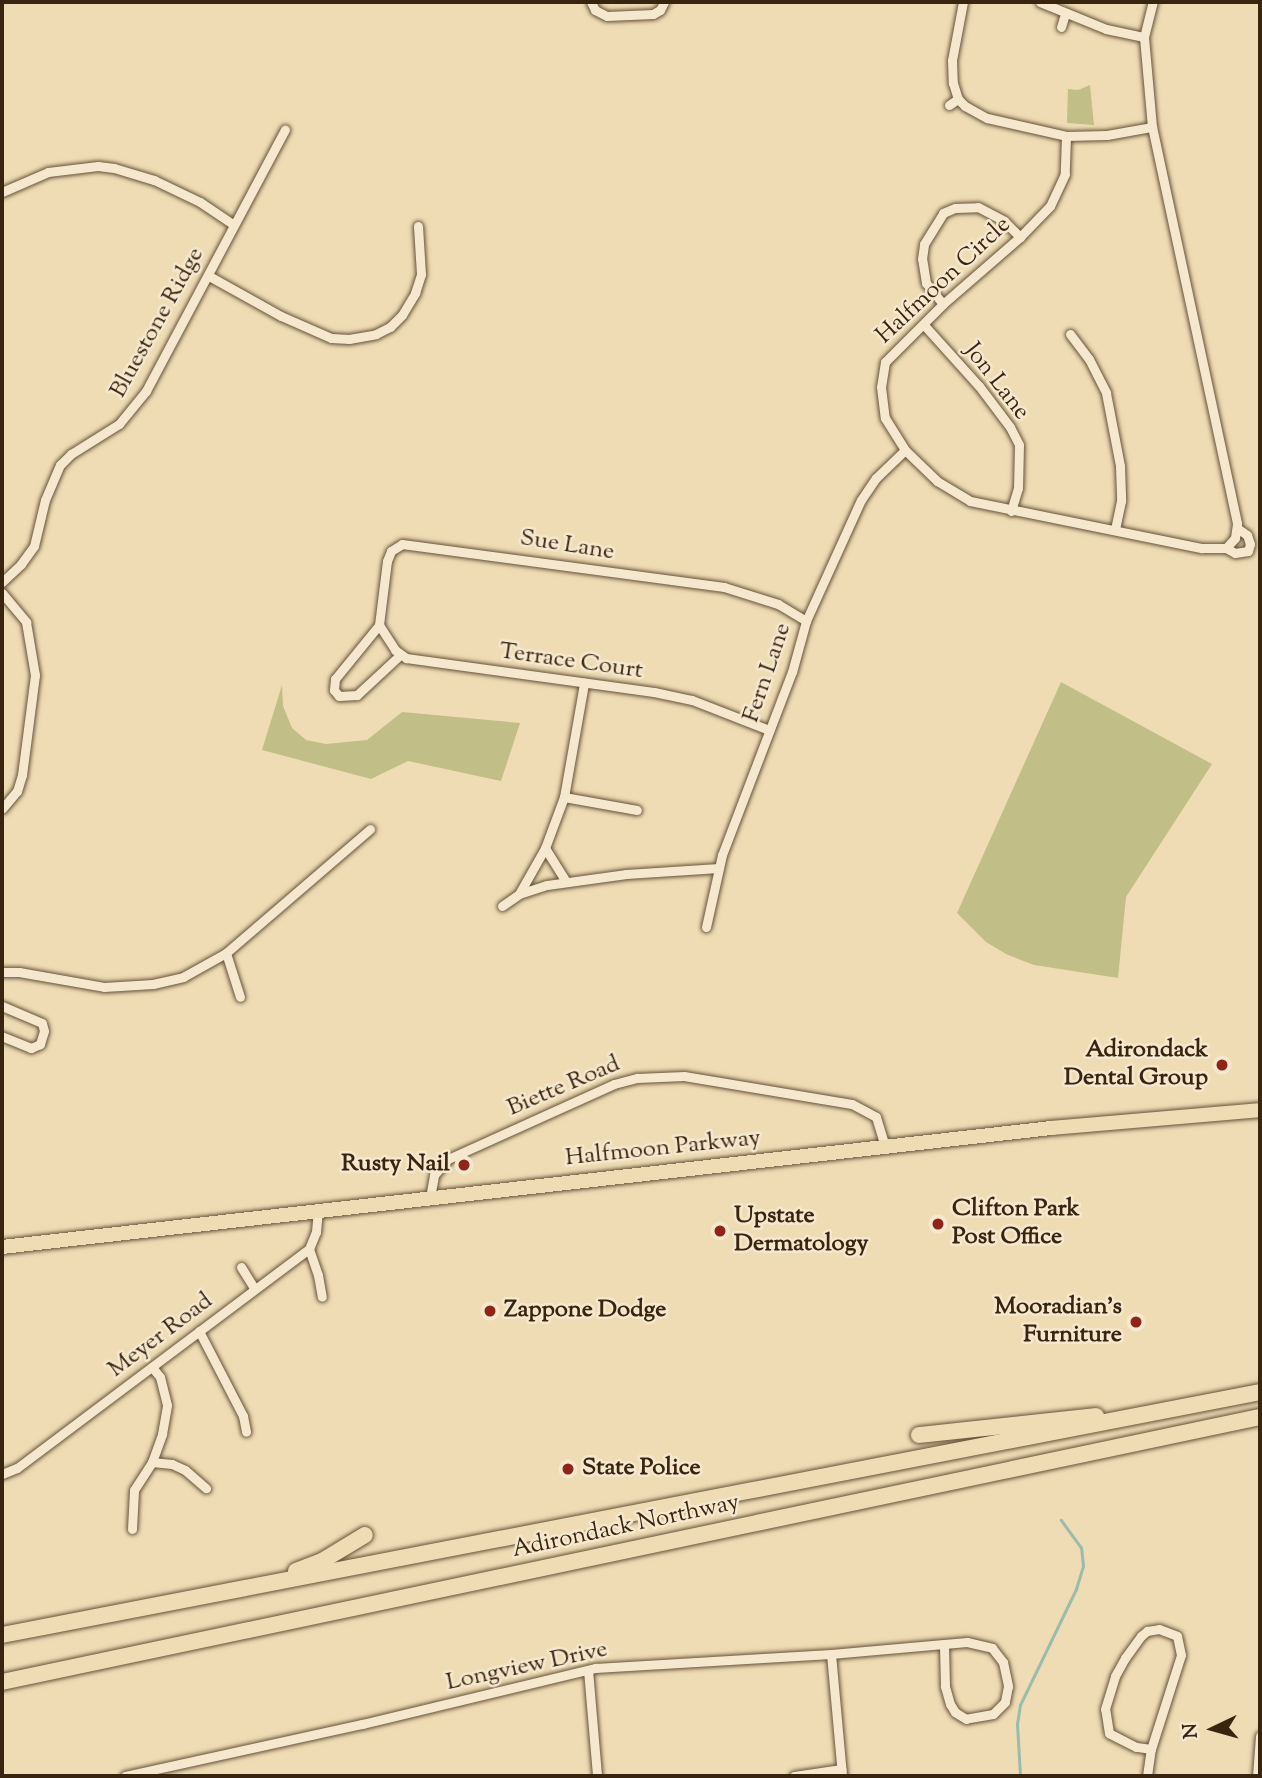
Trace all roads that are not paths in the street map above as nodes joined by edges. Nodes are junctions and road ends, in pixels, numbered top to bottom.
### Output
1 (591, 2) edge
2 (664, 2) edge
3 (963, 2) edge
4 (1040, 2) edge
5 (1153, 2) edge
6 (1065, 14) junction
7 (1061, 27) dead end
8 (1144, 37) junction
9 (958, 99) junction
10 (949, 105) dead end
11 (1152, 127) junction
12 (285, 130) dead end
13 (1066, 136) junction
14 (2, 192) edge
15 (233, 224) junction
16 (418, 226) dead end
17 (1020, 237) junction
18 (209, 276) junction
19 (943, 304) junction
20 (924, 325) junction
21 (1070, 334) dead end
22 (905, 450) junction
23 (1011, 511) junction
24 (1115, 528) junction
25 (1237, 528) junction
26 (1226, 548) junction
27 (2, 582) edge
28 (2, 593) edge
29 (806, 621) junction
30 (379, 625) junction
31 (400, 655) junction
32 (584, 683) junction
33 (769, 730) junction
34 (564, 797) junction
35 (2, 809) edge
36 (637, 810) dead end
37 (370, 829) dead end
38 (545, 848) junction
39 (719, 868) junction
40 (566, 882) junction
41 (519, 894) junction
42 (502, 906) dead end
43 (706, 927) dead end
44 (226, 953) junction
45 (2, 972) edge
46 (240, 997) dead end
47 (2, 1006) edge
48 (2, 1036) edge
49 (1260, 1111) edge
50 (885, 1147) junction
51 (430, 1198) junction
52 (317, 1211) junction
53 (2, 1247) edge
54 (309, 1249) junction
55 (241, 1267) dead end
56 (255, 1289) junction
57 (322, 1297) dead end
58 (199, 1331) junction
59 (152, 1367) junction
60 (1260, 1392) edge
61 (1196, 1405) junction
62 (1260, 1418) edge
63 (246, 1432) dead end
64 (919, 1435) dead end
65 (152, 1462) junction
66 (2, 1474) edge
67 (206, 1488) dead end
68 (132, 1529) dead end
69 (365, 1535) dead end
70 (204, 1596) junction
71 (2, 1635) edge
72 (944, 1644) junction
73 (831, 1654) junction
74 (588, 1670) junction
75 (2, 1682) edge
76 (1260, 1736) edge
77 (1151, 1749) junction
78 (841, 1772) edge
79 (125, 1776) edge
80 (597, 1776) edge
81 (794, 1776) edge
82 (1147, 1776) edge
83 (1256, 1776) edge

1 - 2 street
3 - 9 street
4 - 6 street
5 - 8 street, Halfmoon Circle
6 - 7 street
6 - 8 street
8 - 11 street, Halfmoon Circle
9 - 10 street
9 - 13 street
11 - 13 street
11 - 25 street, Halfmoon Circle
12 - 15 street, Bluestone Ridge
13 - 17 street, Halfmoon Circle
14 - 15 street
15 - 18 street, Bluestone Ridge
16 - 18 street
17 - 19 street, Halfmoon Circle
17 - 19 street
18 - 27 street, Bluestone Ridge
19 - 20 street, Halfmoon Circle
20 - 22 street, Halfmoon Circle
20 - 23 street, Jon Lane
21 - 24 street
22 - 23 street, Halfmoon Circle
22 - 29 street, Fern Lane
23 - 24 street, Halfmoon Circle
24 - 26 street, Halfmoon Circle
25 - 26 street
25 - 26 street, Halfmoon Circle
28 - 35 street
29 - 30 street, Sue Lane
29 - 33 street, Fern Lane
30 - 31 street
30 - 31 street
31 - 32 street, Terrace Court
32 - 33 street, Terrace Court
32 - 34 street
33 - 39 street, Fern Lane
34 - 36 street
34 - 38 street
37 - 44 street
38 - 40 street
38 - 41 street
39 - 40 street
39 - 43 street, Fern Lane
40 - 41 street
41 - 42 street
44 - 45 street
44 - 46 street
47 - 48 street
49 - 50 main road, Halfmoon Parkway
50 - 51 main road, Halfmoon Parkway
50 - 51 street, Biette Road
51 - 52 main road, Halfmoon Parkway
52 - 53 main road, Halfmoon Parkway
52 - 54 street
54 - 56 street, Meyer Road
54 - 57 street
55 - 56 street
56 - 58 street, Meyer Road
58 - 59 street, Meyer Road
58 - 63 street
59 - 65 street
59 - 66 street, Meyer Road
60 - 61 highway, Adirondack Northway
61 - 64 highway
61 - 70 highway, Adirondack Northway
62 - 75 highway, Adirondack Northway
65 - 67 street
65 - 68 street
69 - 70 highway
70 - 71 highway, Adirondack Northway
72 - 72 street, Longview Drive
72 - 73 street, Longview Drive
73 - 74 street, Longview Drive
73 - 78 street
74 - 79 street, Longview Drive
74 - 80 street
76 - 83 street
77 - 77 street
77 - 82 street
78 - 81 street

